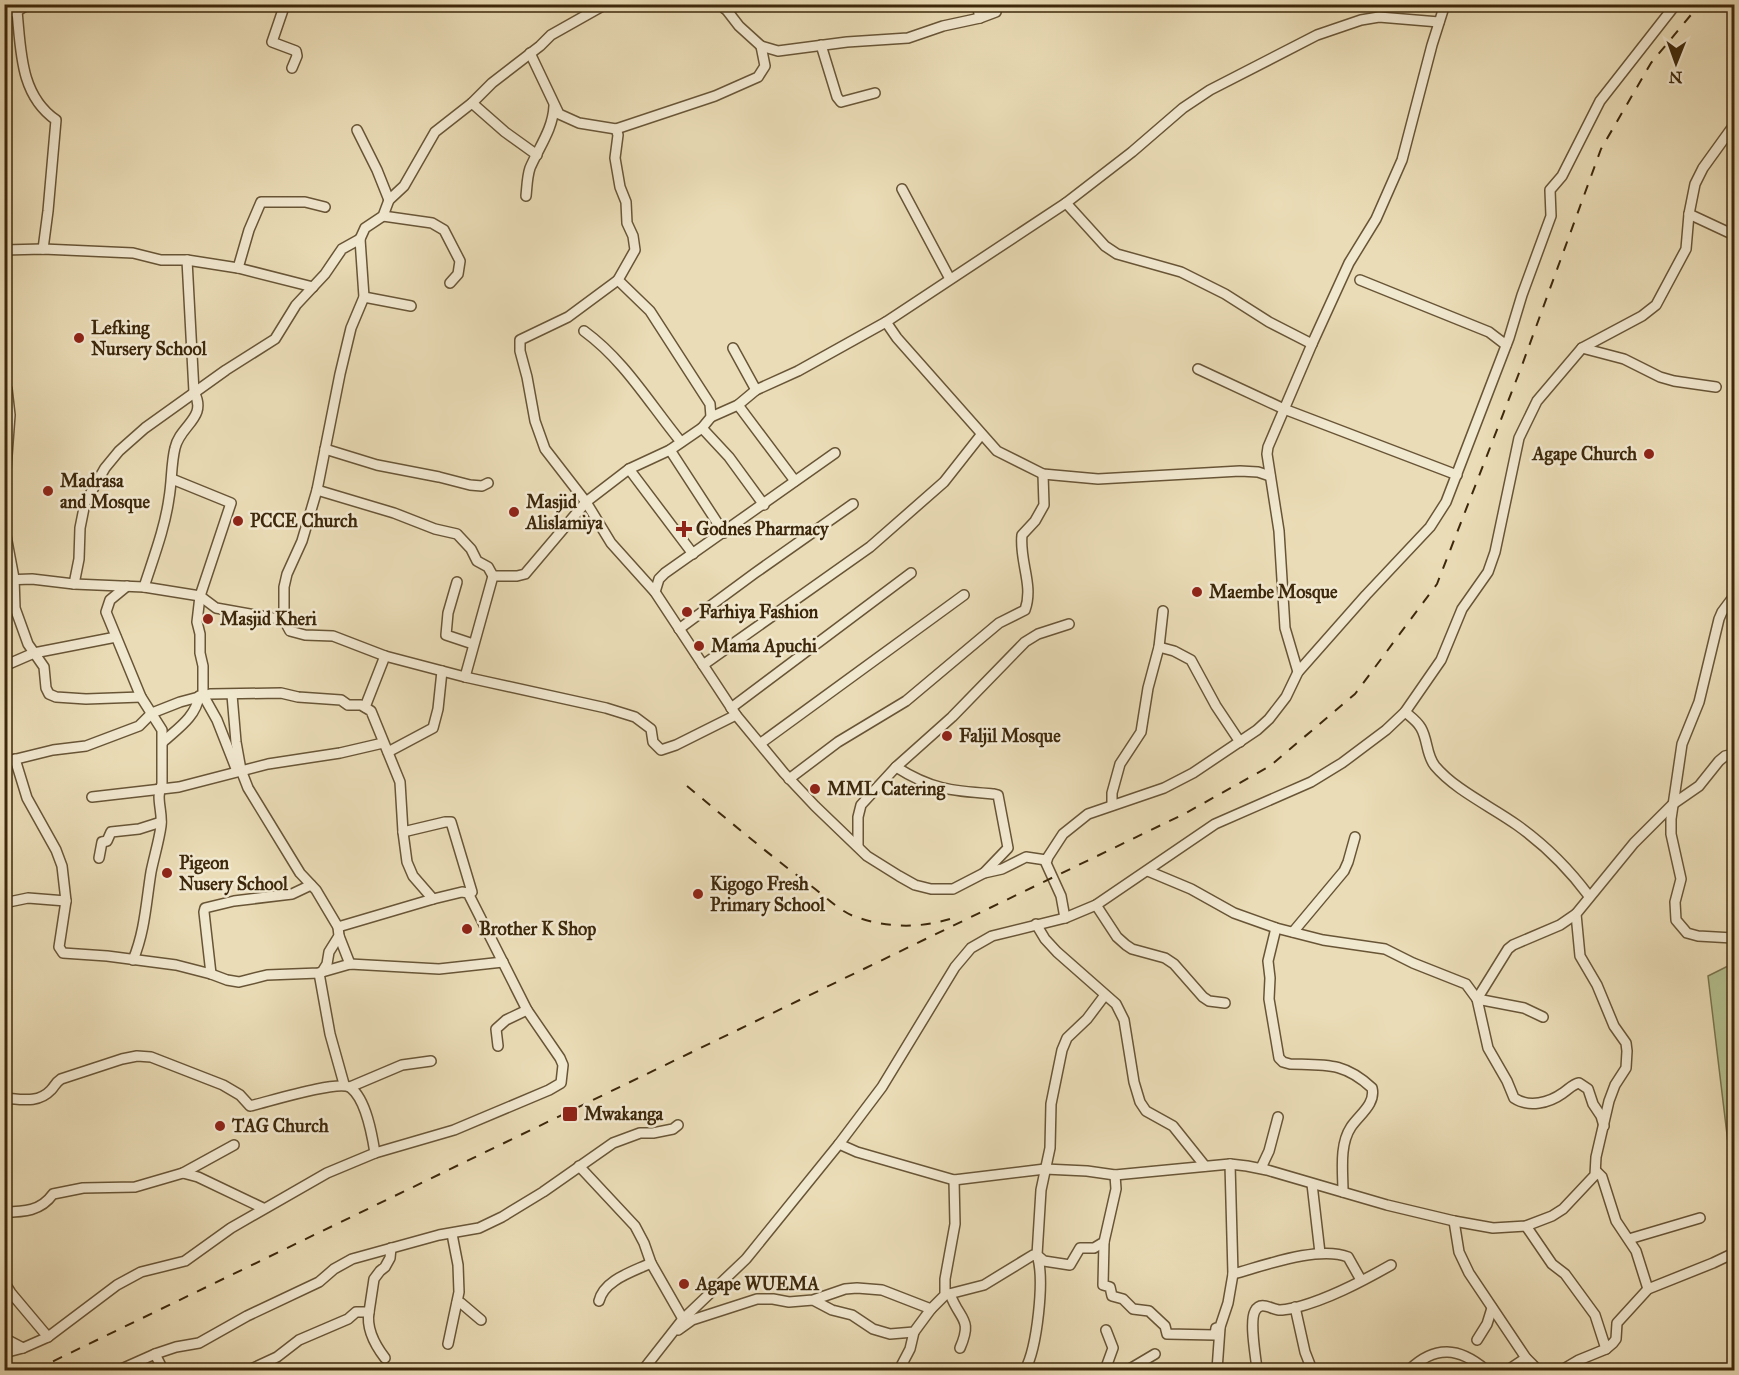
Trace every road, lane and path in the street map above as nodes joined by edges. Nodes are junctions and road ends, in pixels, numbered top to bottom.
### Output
1 (29, 4) edge
2 (285, 4) edge
3 (606, 4) edge
4 (746, 4) edge
5 (977, 4) edge
6 (1445, 4) edge
7 (1676, 4) edge
8 (724, 7) edge
9 (17, 11) junction
10 (996, 12) dead end
11 (4, 13) edge
12 (980, 18) junction
13 (1439, 22) junction
14 (821, 45) junction
15 (761, 46) junction
16 (530, 52) junction
17 (292, 68) dead end
18 (875, 93) dead end
19 (472, 103) junction
20 (554, 106) junction
21 (1734, 125) edge
22 (616, 129) junction
23 (357, 130) dead end
24 (537, 155) junction
25 (902, 189) dead end
26 (526, 196) dead end
27 (388, 200) junction
28 (1066, 203) junction
29 (326, 207) dead end
30 (1689, 214) junction
31 (383, 216) junction
32 (1734, 235) edge
33 (360, 239) junction
34 (43, 249) junction
35 (4, 250) edge
36 (187, 261) junction
37 (238, 268) junction
38 (950, 279) junction
39 (618, 280) junction
40 (1360, 280) dead end
41 (450, 283) dead end
42 (314, 287) junction
43 (364, 297) junction
44 (411, 306) dead end
45 (886, 322) junction
46 (584, 331) dead end
47 (1311, 344) junction
48 (1506, 345) junction
49 (733, 348) dead end
50 (1582, 348) junction
51 (1198, 369) dead end
52 (4, 386) edge
53 (1716, 387) dead end
54 (756, 390) junction
55 (194, 392) junction
56 (738, 405) junction
57 (1284, 409) junction
58 (711, 417) junction
59 (702, 428) junction
60 (981, 435) junction
61 (681, 442) junction
62 (325, 449) junction
63 (670, 450) junction
64 (835, 453) dead end
65 (1267, 454) junction
66 (629, 469) junction
67 (1258, 472) junction
68 (1043, 474) junction
69 (1457, 475) junction
70 (1270, 476) junction
71 (171, 479) junction
72 (795, 481) junction
73 (488, 483) dead end
74 (317, 490) junction
75 (4, 496) edge
76 (586, 502) junction
77 (853, 504) dead end
78 (764, 505) junction
79 (4, 525) edge
80 (724, 533) junction
81 (693, 554) junction
82 (911, 573) dead end
83 (493, 576) junction
84 (9, 579) edge
85 (457, 582) dead end
86 (74, 584) junction
87 (127, 586) junction
88 (144, 587) junction
89 (655, 592) junction
90 (964, 595) dead end
91 (200, 596) junction
92 (1734, 596) edge
93 (1163, 611) dead end
94 (284, 620) junction
95 (1069, 624) dead end
96 (679, 629) junction
97 (116, 637) junction
98 (473, 644) junction
99 (1159, 647) junction
100 (34, 653) junction
101 (385, 656) junction
102 (703, 665) junction
103 (4, 666) edge
104 (442, 671) junction
105 (1298, 672) junction
106 (465, 677) junction
107 (232, 695) junction
108 (201, 696) junction
109 (141, 697) junction
110 (365, 707) junction
111 (733, 712) junction
112 (1404, 712) junction
113 (152, 713) junction
114 (163, 742) junction
115 (1240, 742) junction
116 (761, 743) junction
117 (385, 748) junction
118 (1734, 754) edge
119 (15, 759) junction
120 (4, 762) edge
121 (896, 767) junction
122 (239, 771) junction
123 (789, 779) junction
124 (159, 790) junction
125 (92, 797) dead end
126 (1673, 804) junction
127 (1112, 805) junction
128 (161, 822) junction
129 (403, 832) junction
130 (1355, 837) dead end
131 (858, 846) junction
132 (99, 858) dead end
133 (1046, 860) junction
134 (1148, 871) junction
135 (984, 873) junction
136 (311, 885) junction
137 (472, 892) dead end
138 (1589, 896) junction
139 (433, 899) junction
140 (66, 901) junction
141 (4, 903) edge
142 (1096, 905) junction
143 (1576, 914) junction
144 (1065, 918) junction
145 (1036, 924) junction
146 (1276, 928) junction
147 (338, 932) junction
148 (1293, 932) junction
149 (1733, 938) edge
150 (134, 960) junction
151 (503, 962) junction
152 (350, 964) junction
153 (320, 972) junction
154 (211, 974) junction
155 (1105, 995) junction
156 (1477, 999) junction
157 (1225, 1003) dead end
158 (527, 1010) junction
159 (1543, 1017) dead end
160 (498, 1046) dead end
161 (431, 1061) dead end
162 (347, 1086) junction
163 (4, 1098) edge
164 (1278, 1117) dead end
165 (678, 1125) dead end
166 (1604, 1126) junction
167 (839, 1144) junction
168 (234, 1145) dead end
169 (375, 1153) junction
170 (1230, 1164) junction
171 (579, 1166) junction
172 (1205, 1166) junction
173 (1261, 1168) junction
174 (1045, 1169) junction
175 (1596, 1171) junction
176 (183, 1173) junction
177 (1115, 1175) junction
178 (954, 1180) junction
179 (1312, 1184) junction
180 (1343, 1192) junction
181 (263, 1209) junction
182 (4, 1212) edge
183 (1700, 1218) dead end
184 (1454, 1221) junction
185 (1526, 1226) junction
186 (452, 1234) junction
187 (1629, 1239) junction
188 (1104, 1242) junction
189 (391, 1248) junction
190 (1734, 1252) edge
191 (1320, 1253) junction
192 (1037, 1255) junction
193 (651, 1263) junction
194 (1391, 1265) dead end
195 (1233, 1274) junction
196 (1361, 1280) junction
197 (4, 1282) edge
198 (1648, 1289) junction
199 (947, 1295) junction
200 (813, 1300) junction
201 (599, 1301) dead end
202 (457, 1303) junction
203 (1295, 1307) junction
204 (1492, 1308) junction
205 (931, 1310) junction
206 (369, 1312) junction
207 (683, 1319) junction
208 (480, 1320) dead end
209 (1220, 1327) junction
210 (1106, 1330) dead end
211 (914, 1332) junction
212 (668, 1336) junction
213 (48, 1337) junction
214 (4, 1338) edge
215 (1477, 1340) dead end
216 (448, 1344) dead end
217 (23, 1348) junction
218 (960, 1348) dead end
219 (1606, 1349) junction
220 (4, 1353) edge
221 (155, 1354) junction
222 (1155, 1354) dead end
223 (385, 1358) dead end
224 (1526, 1358) junction
225 (119, 1371) edge
226 (163, 1371) edge
227 (249, 1371) edge
228 (643, 1371) edge
229 (899, 1371) edge
230 (1025, 1371) edge
231 (1105, 1371) edge
232 (1128, 1371) edge
233 (1217, 1371) edge
234 (1257, 1371) edge
235 (1312, 1371) edge
236 (1409, 1371) edge
237 (1486, 1371) edge
238 (1508, 1371) edge
239 (1538, 1371) edge
240 (1562, 1371) edge

1 - 9 street
2 - 17 street
3 - 16 street
4 - 8 street
5 - 12 street
6 - 13 street
7 - 48 street
8 - 15 street
9 - 11 street
9 - 34 street
10 - 12 street
12 - 14 street
13 - 28 street
13 - 47 street
14 - 15 street
14 - 18 street
15 - 22 street
16 - 19 street
16 - 20 street
19 - 24 street
19 - 27 street
20 - 22 street
20 - 24 street
21 - 30 street
22 - 39 street
23 - 27 street
24 - 26 street
25 - 38 street
27 - 31 street
28 - 38 street
28 - 47 street
29 - 37 street
30 - 32 street
30 - 50 street
31 - 33 street
31 - 41 street
33 - 42 street
33 - 43 street
34 - 35 street
34 - 36 street
36 - 37 street
36 - 55 street
37 - 42 street
38 - 45 street
39 - 58 street
39 - 76 street
40 - 48 street
42 - 55 street
43 - 44 street
43 - 62 street
45 - 54 street
45 - 60 street
46 - 61 street
47 - 57 street
48 - 69 street
49 - 54 street
50 - 53 street
50 - 112 street
51 - 57 street
52 - 75 street
54 - 56 street
55 - 71 street
55 - 86 street
56 - 58 street
56 - 72 street
57 - 65 street
57 - 69 street
58 - 59 street
59 - 61 street
59 - 78 street
60 - 68 street
60 - 102 street
61 - 63 street
62 - 73 street
62 - 74 street
63 - 66 street
63 - 80 street
64 - 72 street
65 - 67 street
65 - 70 street
66 - 76 street
66 - 81 street
67 - 68 street
67 - 70 street
68 - 123 street
69 - 105 street
70 - 105 street
71 - 88 street
71 - 91 street
72 - 78 street
74 - 83 street
74 - 94 street
76 - 83 street
76 - 89 street
77 - 96 street
78 - 80 street
79 - 84 street
80 - 81 street
81 - 89 street
82 - 111 street
83 - 98 street
84 - 86 street
84 - 100 street
85 - 98 street
86 - 87 street
87 - 88 street
87 - 97 street
88 - 91 street
89 - 96 street
90 - 116 street
91 - 94 street
91 - 108 street
92 - 126 street
93 - 99 street
94 - 101 street
95 - 121 street
96 - 102 street
97 - 100 street
97 - 109 street
98 - 106 street
99 - 115 street
99 - 127 street
100 - 103 street
100 - 109 street
101 - 104 street
101 - 110 street
102 - 111 street
104 - 106 street
104 - 117 street
105 - 115 street
106 - 111 street
107 - 108 street
107 - 110 street
107 - 122 street
108 - 113 street
108 - 114 street
108 - 122 street
109 - 113 street
110 - 117 street
111 - 116 street
112 - 134 street
112 - 138 street
113 - 114 street
113 - 119 street
114 - 124 street
115 - 127 street
116 - 123 street
117 - 122 street
117 - 129 street
118 - 126 street
119 - 120 street
119 - 140 street
121 - 131 street
121 - 135 street
122 - 124 street
122 - 136 street
123 - 131 street
124 - 125 street
124 - 128 street
126 - 138 street
126 - 149 street
127 - 133 street
128 - 132 street
128 - 150 street
129 - 137 street
129 - 139 street
130 - 148 street
131 - 135 street
133 - 135 street
133 - 144 street
134 - 142 street
134 - 146 street
136 - 147 street
136 - 154 street
138 - 143 street
139 - 147 street
139 - 151 street
140 - 141 street
140 - 150 street
142 - 144 street
142 - 157 street
143 - 156 street
143 - 166 street
144 - 145 street
145 - 155 street
145 - 167 street
146 - 148 street
146 - 180 street
147 - 152 street
147 - 153 street
148 - 156 street
150 - 154 street
151 - 152 street
151 - 158 street
152 - 153 street
153 - 154 street
153 - 162 street
155 - 172 street
155 - 174 street
156 - 159 street
156 - 166 street
158 - 160 street
158 - 169 street
161 - 162 street
162 - 163 street
162 - 169 street
164 - 173 street
165 - 171 street
166 - 175 street
167 - 178 street
167 - 207 street
168 - 176 street
169 - 181 street
170 - 172 street
170 - 173 street
170 - 195 street
171 - 186 street
171 - 193 street
172 - 177 street
173 - 179 street
174 - 177 street
174 - 178 street
174 - 192 street
175 - 185 street
175 - 187 street
176 - 181 street
176 - 182 street
177 - 188 street
178 - 199 street
179 - 180 street
179 - 191 street
180 - 184 street
181 - 213 street
183 - 187 street
184 - 185 street
184 - 204 street
185 - 219 street
186 - 189 street
186 - 202 street
187 - 198 street
188 - 192 street
188 - 209 street
189 - 206 street
189 - 221 street
190 - 198 street
191 - 195 street
191 - 196 street
192 - 199 street
192 - 230 street
193 - 201 street
193 - 207 street
194 - 196 street
195 - 209 street
196 - 203 street
197 - 213 street
198 - 219 street
199 - 205 street
199 - 218 street
200 - 205 street
200 - 211 street
200 - 212 street
202 - 208 street
202 - 216 street
203 - 234 street
203 - 235 street
204 - 215 street
204 - 224 street
205 - 211 street
206 - 223 street
206 - 227 street
207 - 212 street
209 - 233 street
210 - 231 street
211 - 229 street
212 - 228 street
213 - 217 street
214 - 217 street
217 - 220 street
219 - 240 street
221 - 225 street
221 - 226 street
222 - 232 street
224 - 238 street
224 - 239 street
236 - 237 street

